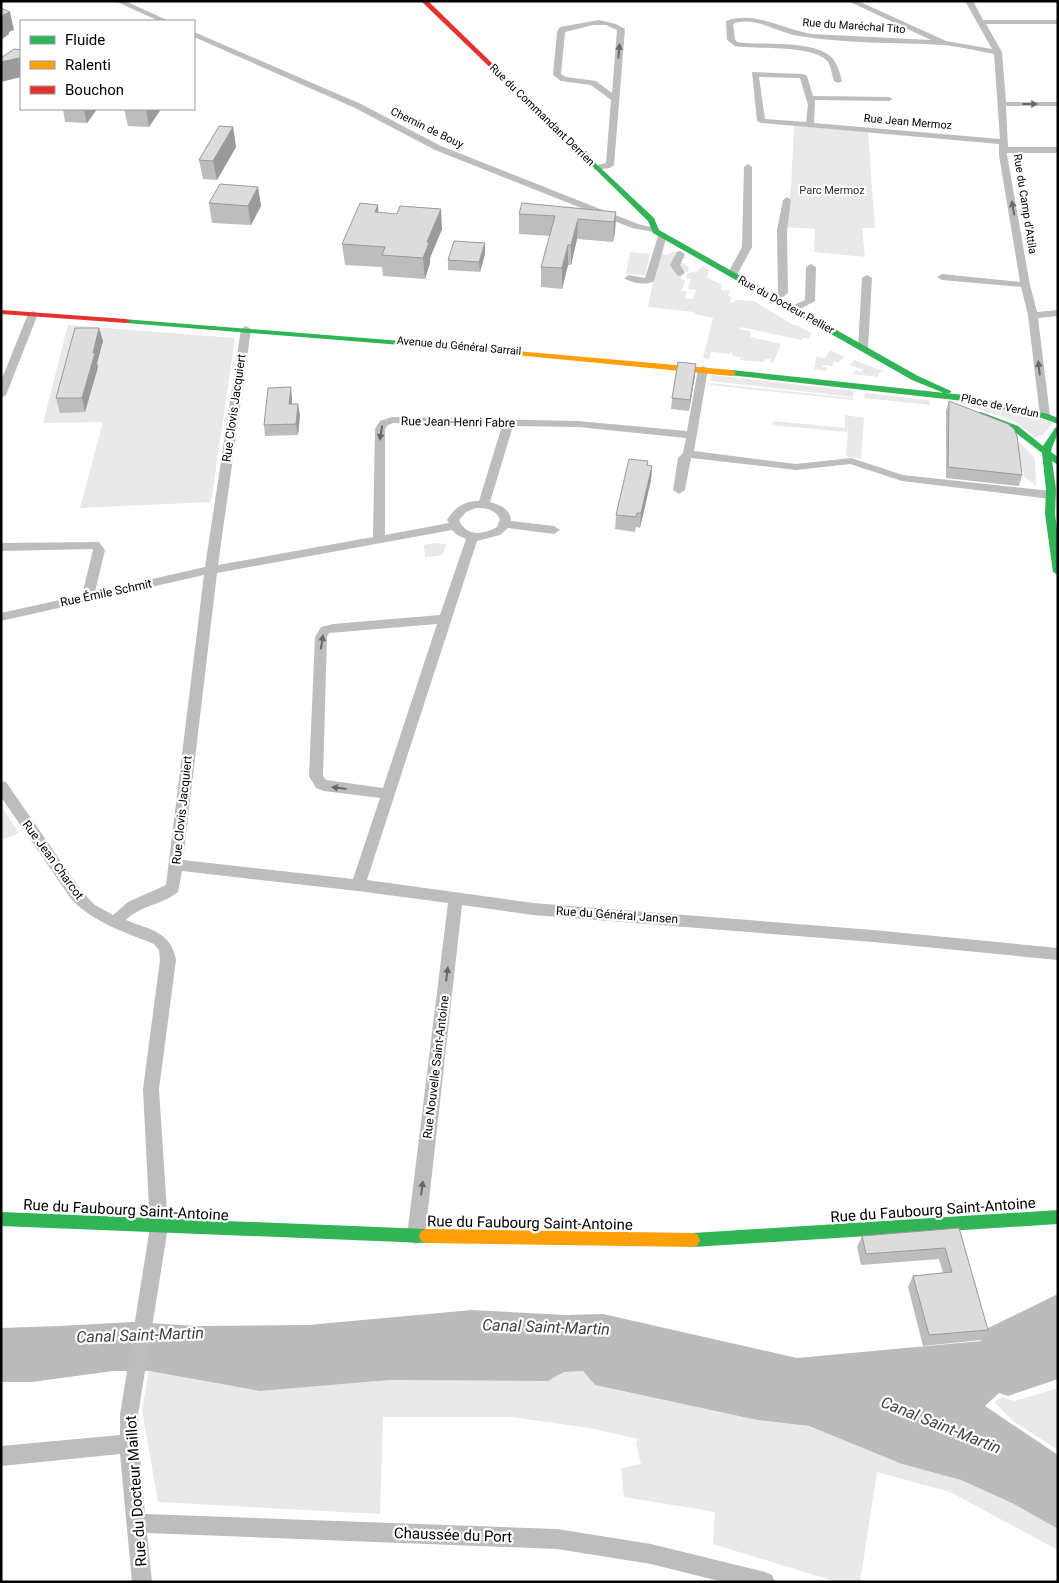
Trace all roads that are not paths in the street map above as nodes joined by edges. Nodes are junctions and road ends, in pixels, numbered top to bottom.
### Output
1 (118, 1) edge
2 (424, 1) edge
3 (851, 1) edge
4 (970, 1) edge
5 (163, 20) edge
6 (981, 22) junction
7 (1058, 22) edge
8 (195, 34) edge
9 (944, 43) junction
10 (998, 52) junction
11 (838, 81) dead end
12 (810, 98) junction
13 (615, 99) junction
14 (889, 99) dead end
15 (1002, 104) junction
16 (1058, 104) edge
17 (810, 125) junction
18 (1004, 146) junction
19 (1058, 150) edge
20 (748, 167) dead end
21 (597, 168) junction
22 (787, 200) dead end
23 (659, 233) junction
24 (680, 254) dead end
25 (811, 267) dead end
26 (680, 273) dead end
27 (732, 275) junction
28 (942, 277) dead end
29 (630, 278) dead end
30 (867, 278) dead end
31 (1026, 285) junction
32 (776, 299) junction
33 (793, 309) junction
34 (1, 312) edge
35 (1058, 313) edge
36 (32, 314) junction
37 (1033, 314) junction
38 (246, 330) junction
39 (864, 348) junction
40 (703, 370) junction
41 (915, 378) junction
42 (1, 395) edge
43 (940, 397) junction
44 (964, 398) junction
45 (1045, 416) junction
46 (1058, 421) edge
47 (508, 422) junction
48 (1058, 430) edge
49 (692, 435) junction
50 (688, 454) junction
51 (1046, 454) junction
52 (1058, 462) edge
53 (679, 490) dead end
54 (1053, 490) edge
55 (484, 504) junction
56 (505, 524) junction
57 (454, 526) junction
58 (554, 530) dead end
59 (472, 537) junction
60 (379, 539) junction
61 (1, 547) edge
62 (211, 570) junction
63 (1058, 572) edge
64 (88, 598) junction
65 (1, 617) edge
66 (445, 619) junction
67 (1, 786) edge
68 (387, 794) junction
69 (176, 865) junction
70 (358, 885) junction
71 (456, 898) junction
72 (116, 922) junction
73 (1058, 954) edge
74 (1058, 1217) edge
75 (1, 1219) edge
76 (159, 1227) junction
77 (416, 1236) junction
78 (129, 1444) junction
79 (1, 1456) edge
80 (136, 1523) junction
81 (142, 1582) edge
82 (765, 1582) edge

1 - 5 street
2 - 21 main road, Rue du Commandant Derrien
3 - 9 street
4 - 6 street, Rue du Camp d'Attila
6 - 7 street
6 - 10 street, Rue du Camp d'Attila
8 - 23 street, Chemin de Bouy
9 - 10 street
9 - 11 street, Rue du Maréchal Tito
10 - 15 street, Rue du Camp d'Attila
12 - 14 street
12 - 17 street, Rue Jean Mermoz
12 - 17 street, Rue Jean Mermoz
13 -> 13 street
13 - 21 street
15 -> 16 street
15 - 18 street, Rue du Camp d'Attila
17 - 18 street, Rue Jean Mermoz
18 - 19 street, Rue Jean Mermoz
31 -> 18 street, Rue du Camp d'Attila
20 - 27 street
21 - 23 main road, Rue du Commandant Derrien
22 - 32 street
23 - 27 main road, Rue du Docteur Pellier
23 - 29 street
24 - 26 street
25 - 33 street
27 - 32 main road, Rue du Docteur Pellier
28 - 31 street
30 - 39 street
31 - 37 street, Rue du Camp d'Attila
32 - 33 main road, Rue du Docteur Pellier
33 - 39 main road, Rue du Docteur Pellier
34 - 36 main road, Avenue du Général Sarrail
35 - 37 street
36 - 38 main road, Avenue du Général Sarrail
36 - 42 street
45 -> 37 street, Rue du Camp d'Attila
38 - 40 main road, Avenue du Général Sarrail
38 - 62 street, Rue Clovis Jacquiert
39 - 41 main road, Rue du Docteur Pellier
40 - 43 main road, Avenue du Général Sarrail
40 - 49 street
41 - 43 main road, Rue du Docteur Pellier
41 - 44 main road, Rue du Docteur Pellier
43 - 44 main road, Place de Verdun
43 - 51 main road, Place de Verdun
44 - 45 main road, Place de Verdun
45 - 46 main road, Place de Verdun
47 - 49 street, Rue Jean-Henri Fabre
47 - 55 street
47 -> 60 street, Rue Jean-Henri Fabre
48 - 51 main road
49 - 50 street
50 - 53 street
50 - 54 street
51 - 52 main road, Place de Verdun
51 - 54 main road
54 - 63 main road
55 - 56 street
55 - 57 street
56 - 58 street
56 - 59 street
57 - 59 street
57 - 60 street
59 - 66 street
60 - 62 street
61 - 64 street
62 - 64 street, Rue Émile Schmit
62 - 69 street, Rue Clovis Jacquiert
64 - 65 street, Rue Émile Schmit
66 - 68 street
68 -> 66 street
67 - 72 street, Rue Jean Charcot
68 - 70 street
69 - 70 street, Rue du Général Jansen
69 - 72 street, Rue Clovis Jacquiert
70 - 71 street, Rue du Général Jansen
71 - 73 street, Rue du Général Jansen
77 -> 71 street, Rue Nouvelle Saint-Antoine
72 - 76 street
74 - 77 main road, Rue du Faubourg Saint-Antoine
75 - 76 main road, Rue du Faubourg Saint-Antoine
76 - 77 main road, Rue du Faubourg Saint-Antoine
76 - 78 street, Rue du Docteur Maillot
78 - 79 street
78 - 80 street, Rue du Docteur Maillot
80 - 81 street, Rue du Docteur Maillot
80 - 82 street, Chaussée du Port

